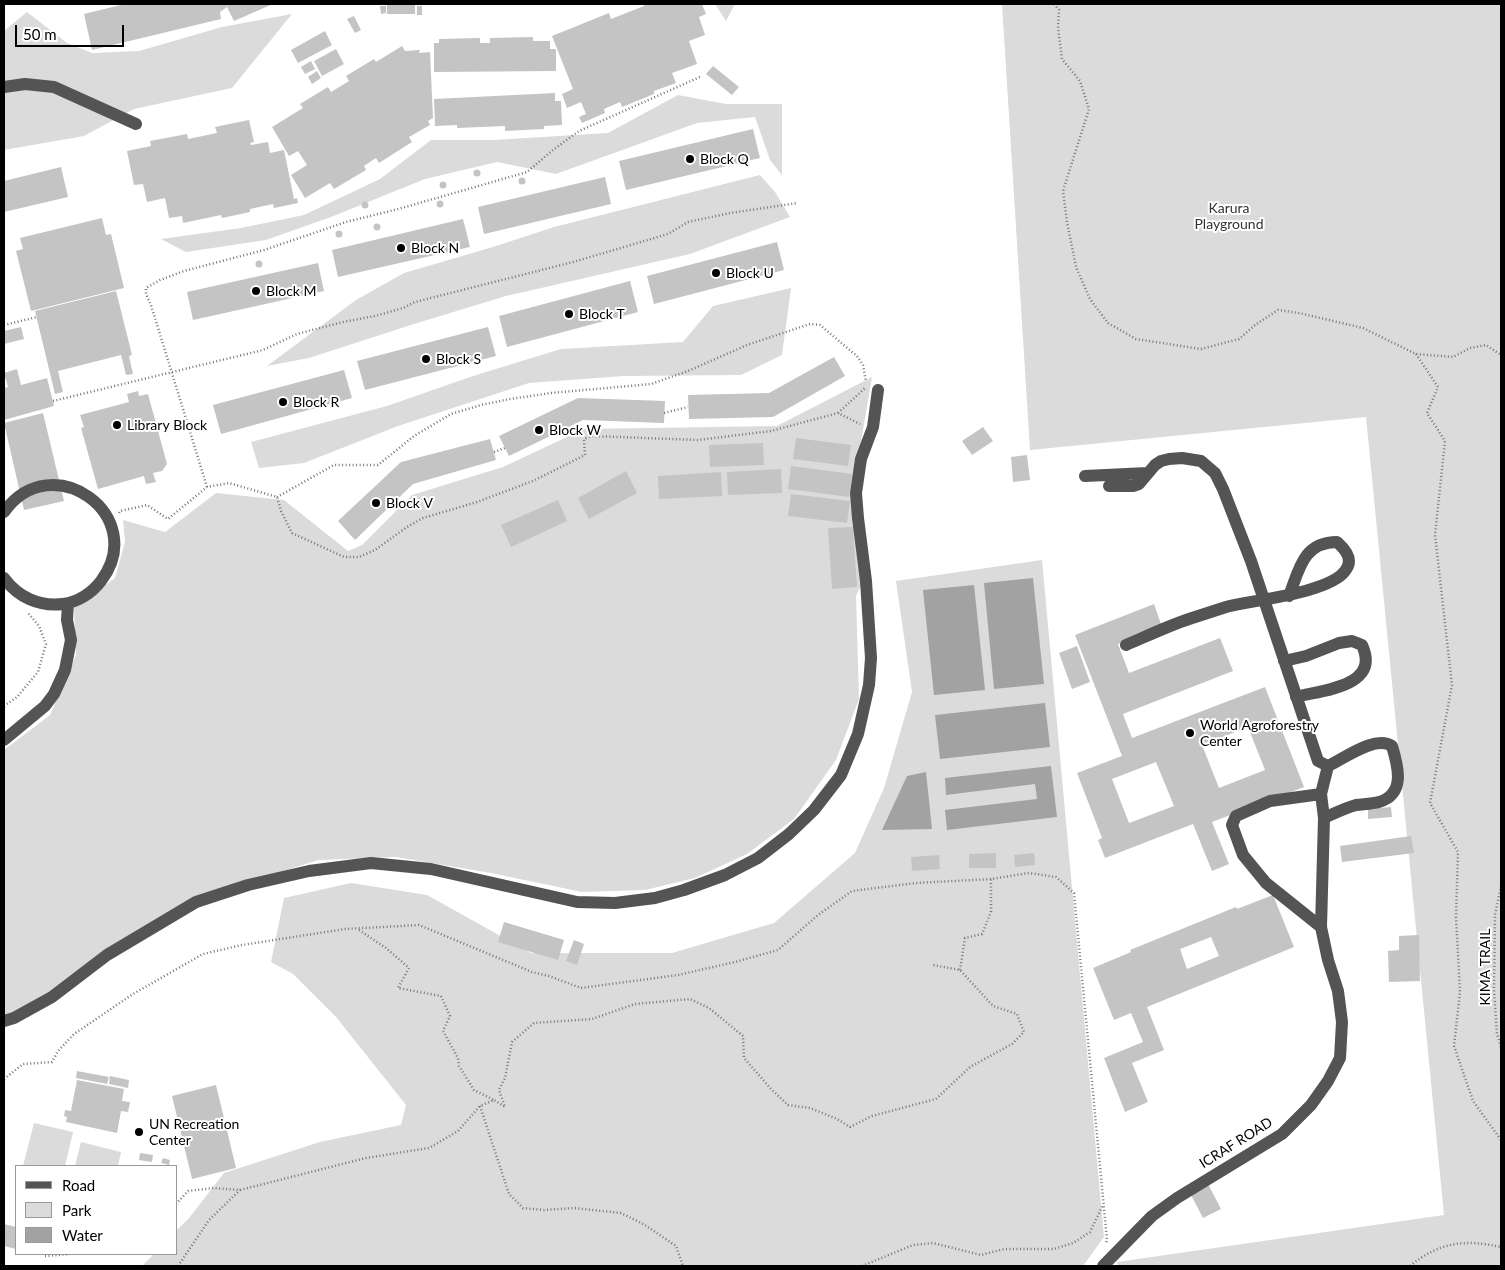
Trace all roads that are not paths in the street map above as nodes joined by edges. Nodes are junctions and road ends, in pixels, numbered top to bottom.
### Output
1 (4, 87) edge
2 (136, 124) dead end
3 (878, 390) dead end
4 (1147, 473) junction
5 (1085, 476) dead end
6 (1109, 486) dead end
7 (4, 512) edge
8 (4, 578) edge
9 (1289, 596) junction
10 (1263, 599) junction
11 (68, 604) junction
12 (1126, 645) dead end
13 (1284, 661) junction
14 (1296, 697) junction
15 (4, 740) edge
16 (1328, 766) junction
17 (1321, 794) junction
18 (1324, 818) junction
19 (1321, 927) junction
20 (4, 1021) edge
21 (1103, 1266) edge

1 - 2 lane
3 - 20 lane
4 - 5 lane
4 - 6 lane
4 - 10 lane
7 - 11 lane
8 - 11 lane
9 - 9 lane
9 - 10 lane
10 - 12 lane
10 - 13 lane
11 - 15 lane
13 - 14 lane
13 - 14 lane
14 - 16 lane
16 - 17 lane
16 - 18 lane
17 - 18 lane, ICRAF ROAD
17 - 19 lane
18 - 19 lane, ICRAF ROAD
19 - 21 lane, ICRAF ROAD

